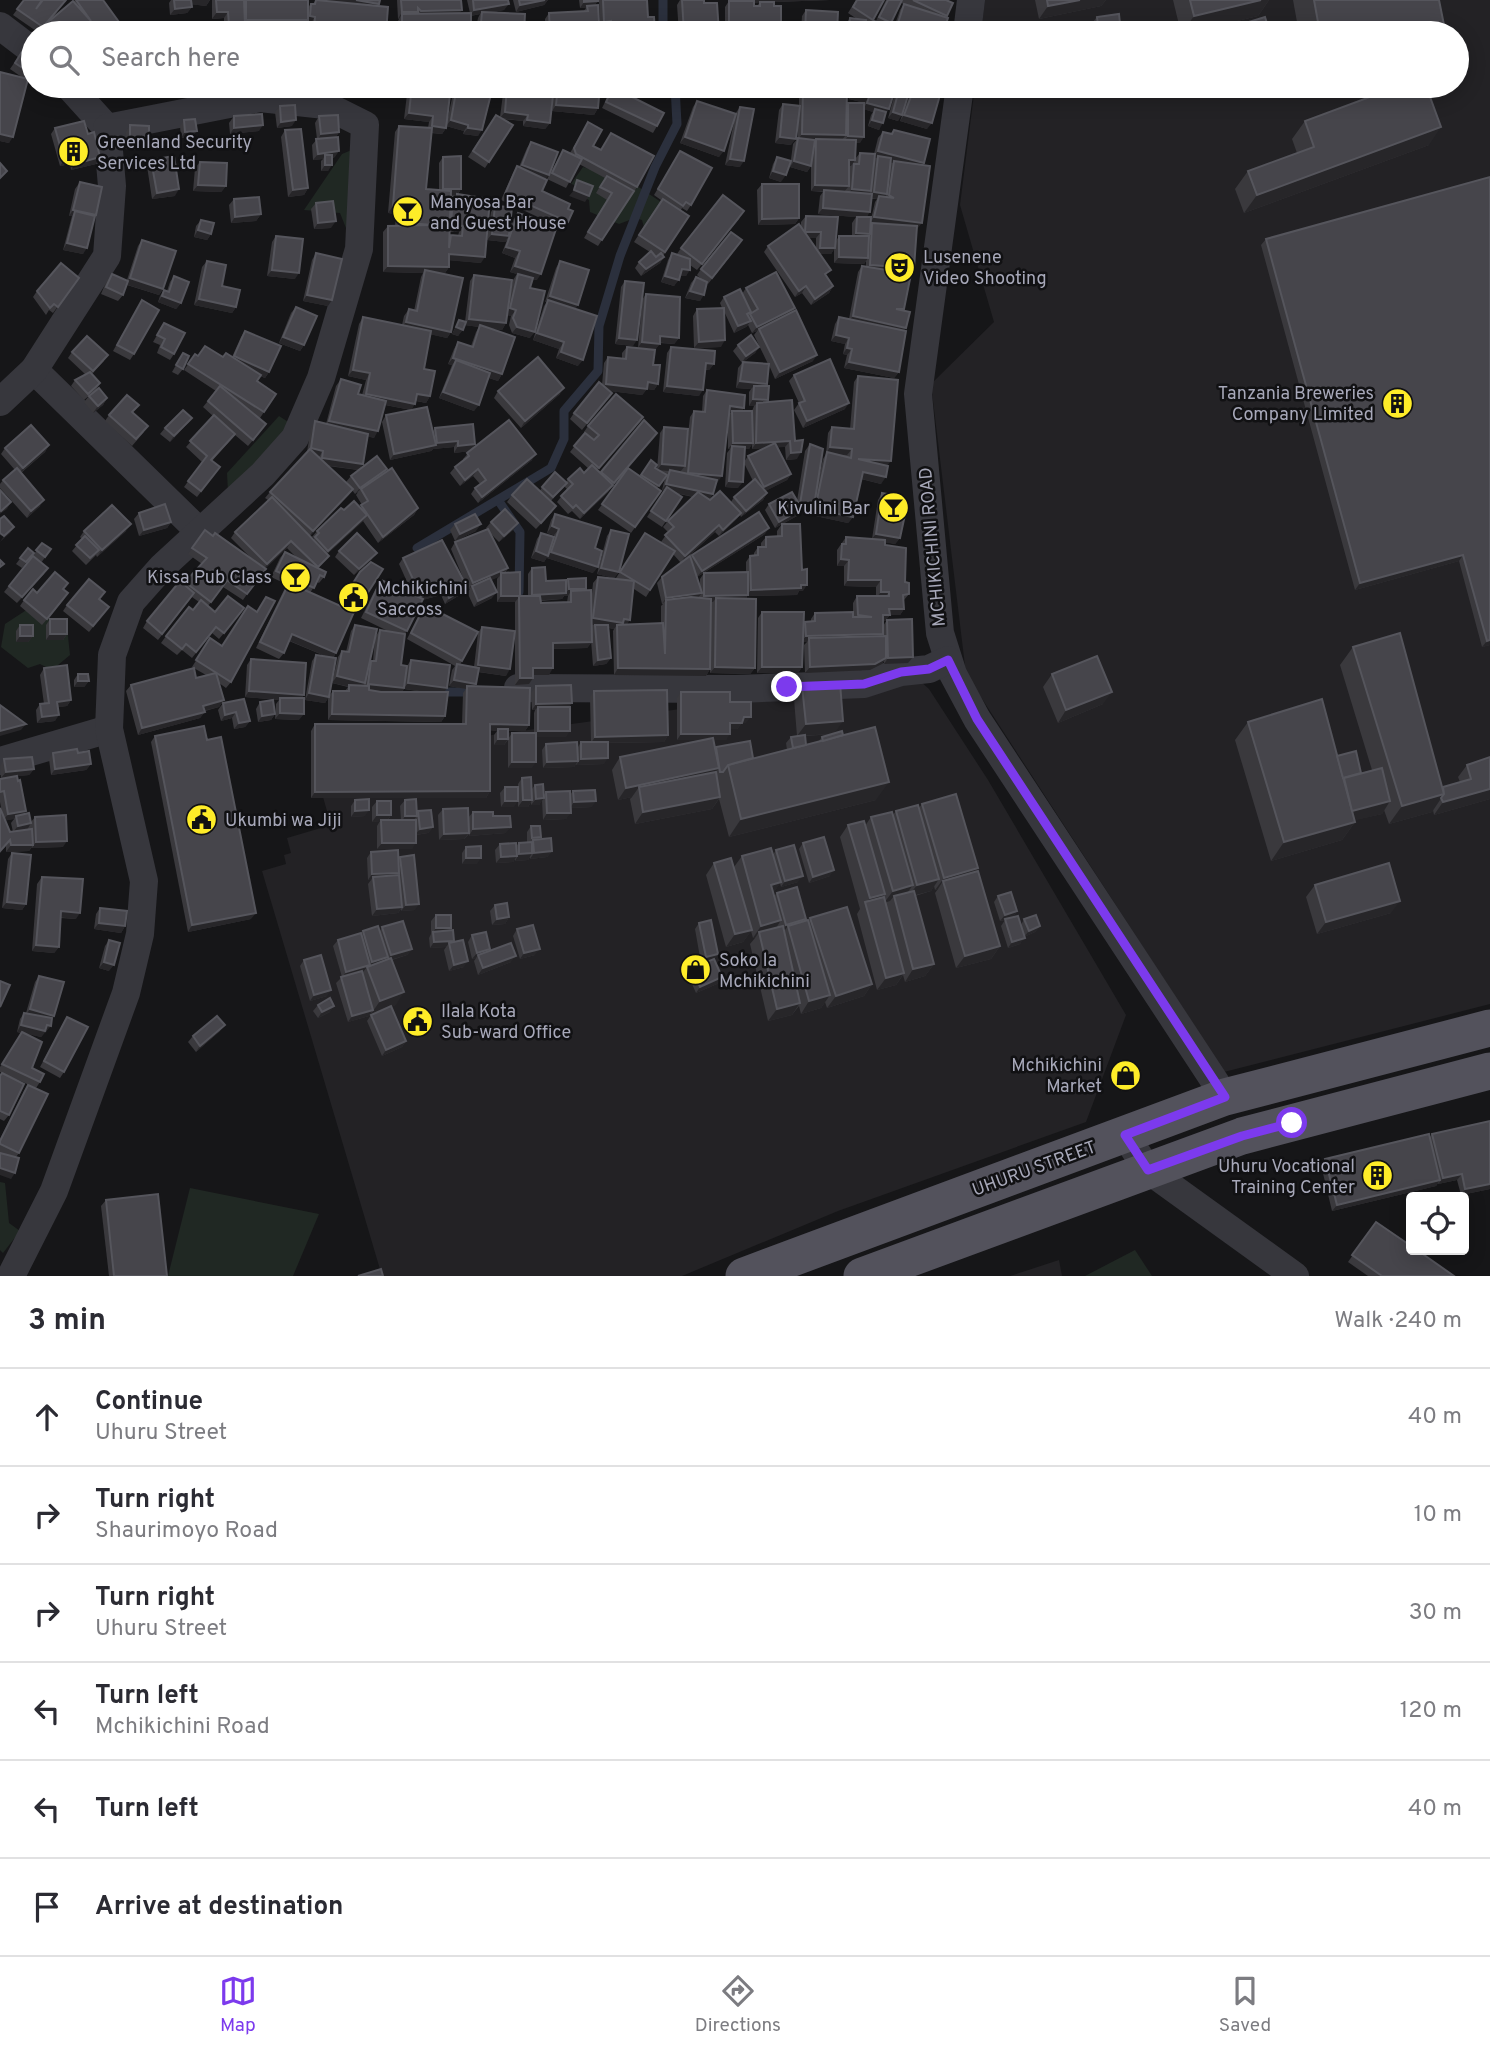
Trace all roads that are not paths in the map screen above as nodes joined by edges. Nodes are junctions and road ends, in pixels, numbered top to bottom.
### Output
1 (971, 0) edge
2 (968, 21) edge
3 (0, 26) edge
4 (21, 42) edge
5 (80, 98) edge
6 (958, 98) edge
7 (107, 128) junction
8 (34, 370) junction
9 (0, 402) edge
10 (201, 533) junction
11 (948, 660) junction
12 (519, 688) edge
13 (109, 729) junction
14 (0, 761) edge
15 (1490, 1028) edge
16 (1490, 1071) edge
17 (1225, 1097) junction
18 (1125, 1135) junction
19 (1148, 1170) junction
20 (1293, 1275) edge
21 (11, 1276) edge
22 (744, 1276) edge
23 (862, 1276) edge

1 - 2 street
3 - 4 street
5 - 7 street
6 - 11 street, MCHIKICHINI ROAD
7 - 8 street
7 - 10 street
8 - 9 street
8 - 10 street
10 - 13 street
11 - 12 street
11 - 17 street, MCHIKICHINI ROAD
13 - 14 street
13 - 21 street
15 - 17 main road, UHURU STREET
16 - 19 main road
17 - 18 main road, UHURU STREET
18 - 19 street
18 - 22 main road, UHURU STREET
19 - 20 street
19 - 23 main road

